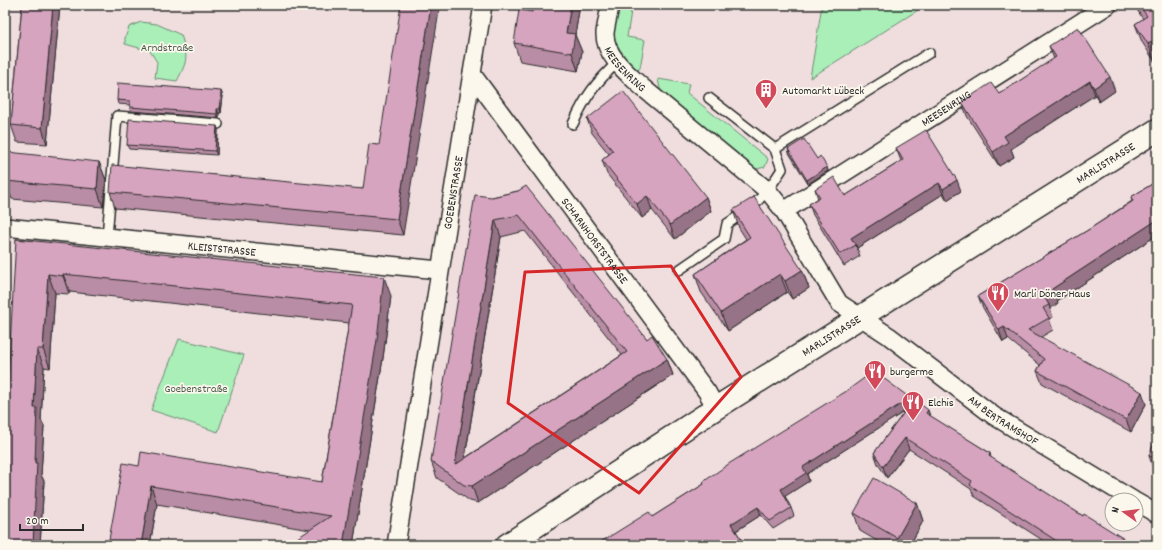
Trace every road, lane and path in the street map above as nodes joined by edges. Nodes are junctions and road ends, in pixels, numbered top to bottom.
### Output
1 (483, 5) edge
2 (610, 5) edge
3 (1108, 5) edge
4 (930, 53) dead end
5 (618, 62) junction
6 (472, 74) junction
7 (709, 98) dead end
8 (218, 124) dead end
9 (573, 124) dead end
10 (1157, 130) edge
11 (775, 149) junction
12 (768, 191) junction
13 (784, 211) junction
14 (5, 227) edge
15 (107, 237) junction
16 (438, 270) junction
17 (679, 270) dead end
18 (859, 317) junction
19 (716, 408) junction
20 (1120, 492) edge
21 (1144, 507) edge
22 (1157, 514) edge
23 (396, 545) edge
24 (507, 545) edge

1 - 6 street, GOEBENSTRASSE
2 - 5 street, MEESENRING
3 - 13 street, MEESENRING
4 - 11 lane
5 - 9 lane
5 - 12 street, MEESENRING
6 - 16 street, GOEBENSTRASSE
6 - 19 street, SCHARNHORSTSTRASSE
7 - 11 lane
8 - 15 lane
10 - 18 main road, MARLISTRASSE
11 - 12 lane
12 - 13 street, MEESENRING
12 - 17 lane
13 - 18 street, MEESENRING
14 - 15 street, KLEISTSTRASSE
15 - 16 street, KLEISTSTRASSE
16 - 23 street, GOEBENSTRASSE
18 - 19 main road, MARLISTRASSE
18 - 20 street, AM BERTRAMSHOF
19 - 24 main road, MARLISTRASSE
21 - 22 street

